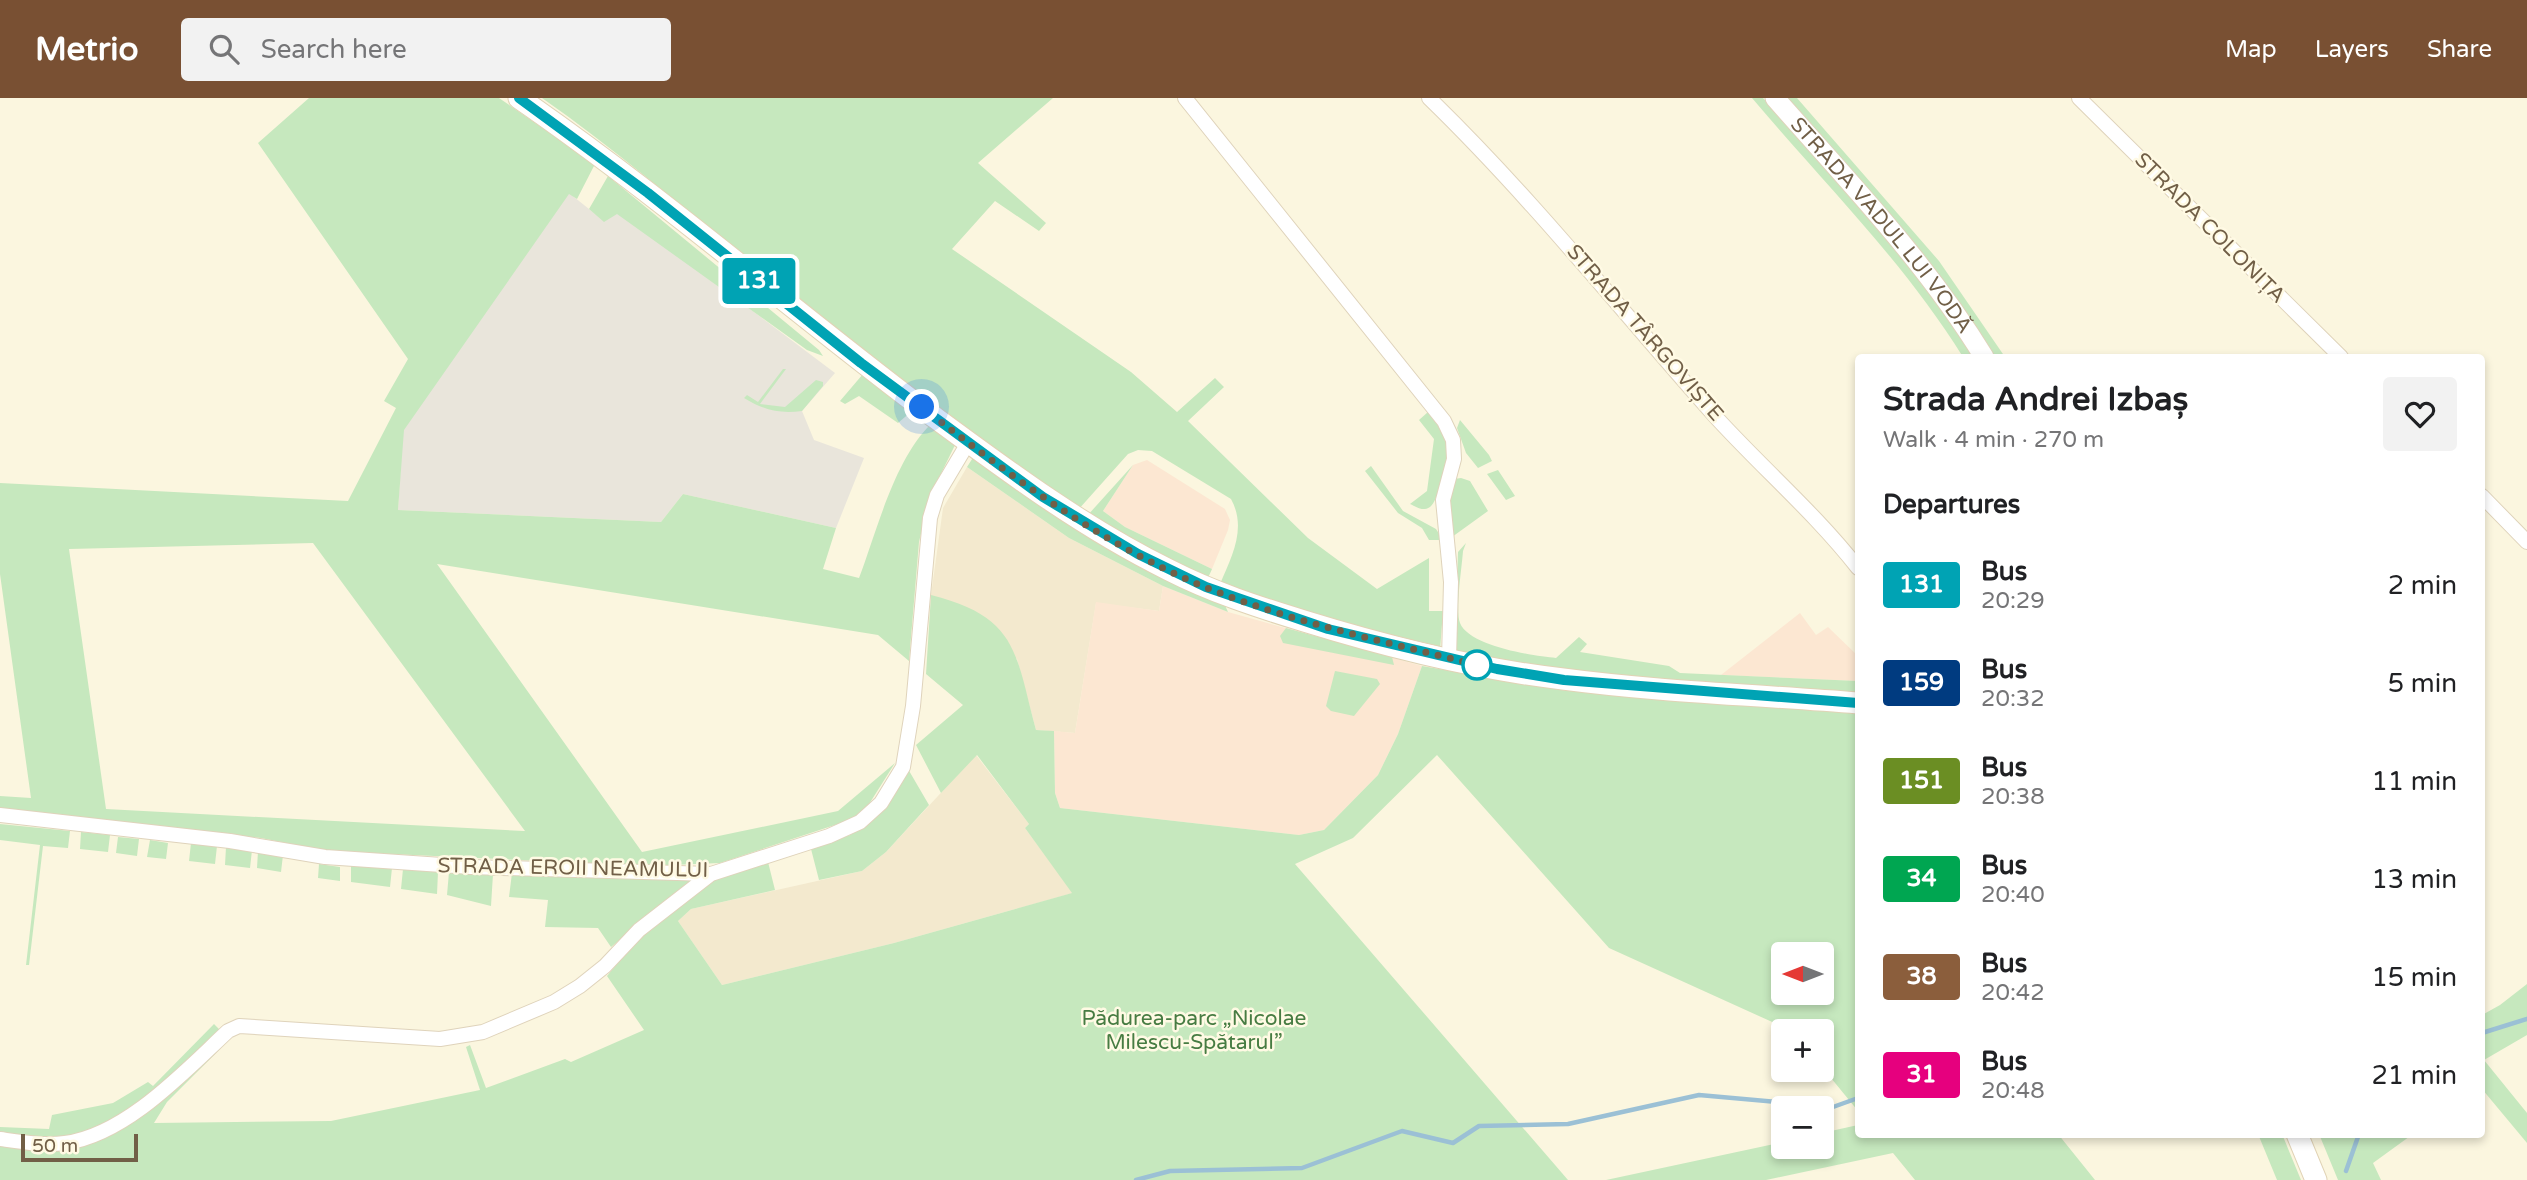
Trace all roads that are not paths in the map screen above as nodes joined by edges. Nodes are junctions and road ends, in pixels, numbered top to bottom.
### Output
1 (519, 98) edge
2 (1185, 98) edge
3 (1430, 98) edge
4 (1775, 98) edge
5 (2079, 98) edge
6 (1982, 354) edge
7 (2339, 354) edge
8 (968, 443) junction
9 (2485, 499) edge
10 (2527, 542) edge
11 (1855, 564) edge
12 (1449, 659) junction
13 (1855, 704) edge
14 (0, 815) edge
15 (711, 874) junction
16 (2299, 1138) edge
17 (0, 1139) edge
18 (2316, 1180) edge

1 - 8 main road
2 - 12 street
3 - 11 street, STRADA TÂRGOVIȘTE
4 - 6 street, STRADA VADUL LUI VODĂ
5 - 7 street, STRADA COLONIȚA
8 - 12 main road
8 - 15 street, STRADA EROII NEAMULUI
9 - 10 street
12 - 13 main road
14 - 15 street, STRADA EROII NEAMULUI
15 - 17 street
16 - 18 main road

